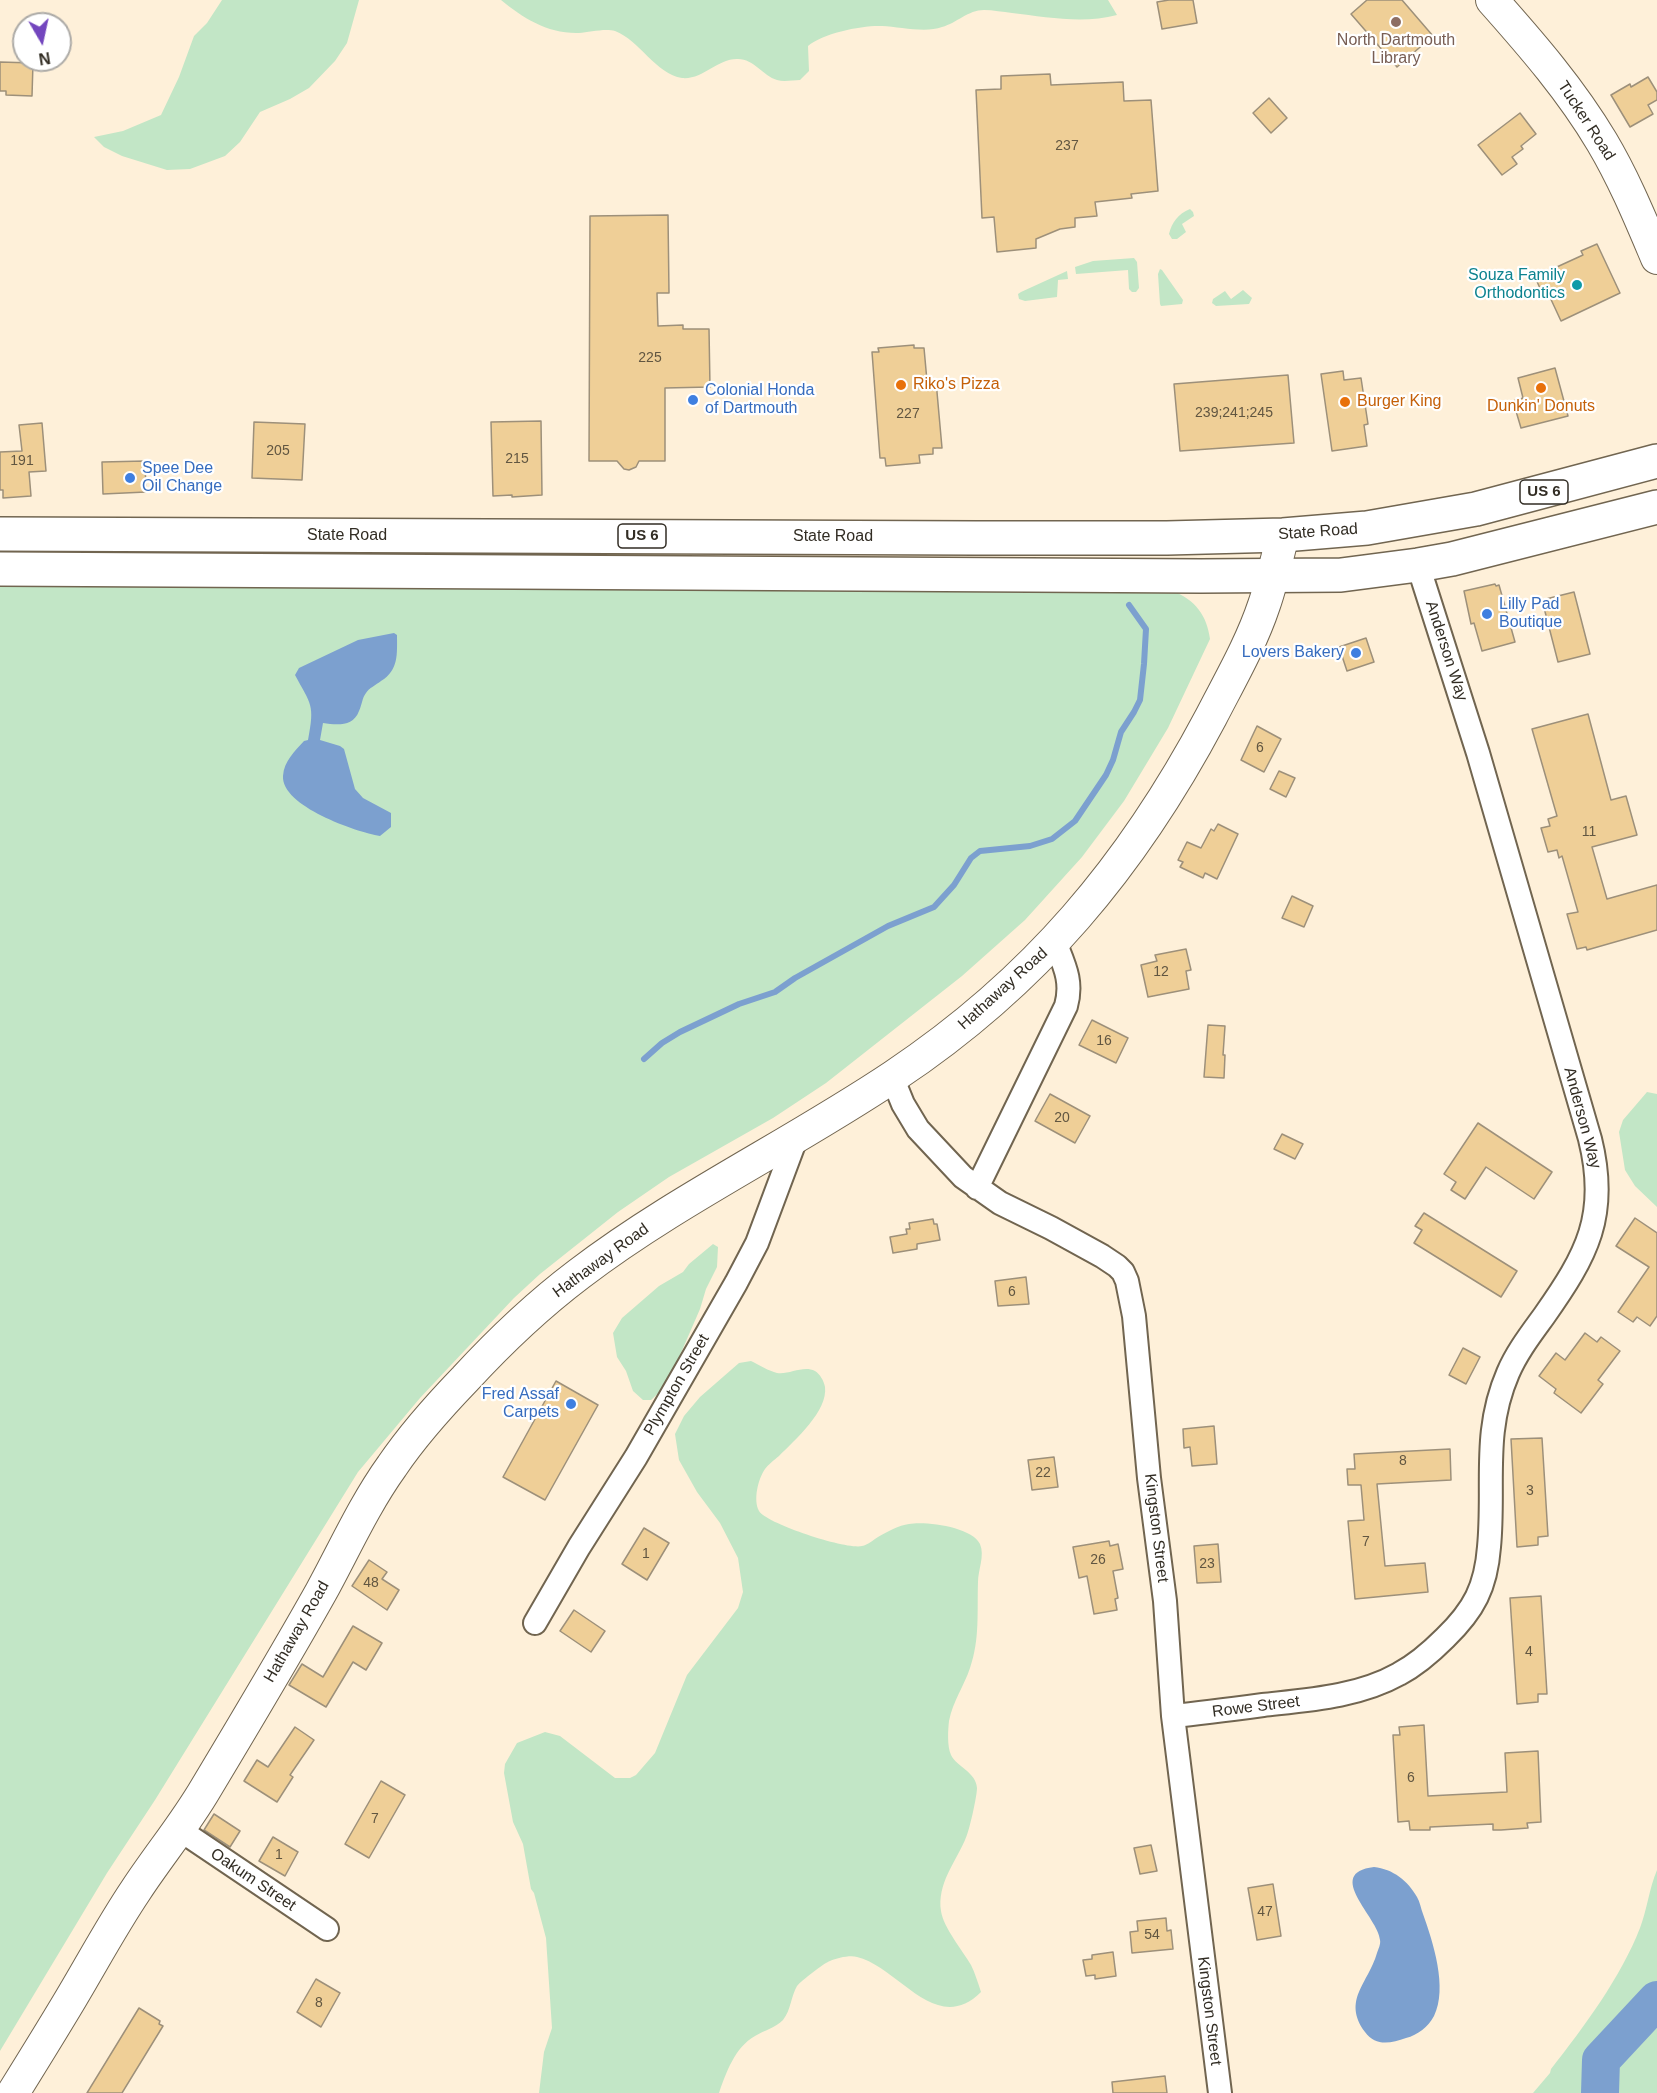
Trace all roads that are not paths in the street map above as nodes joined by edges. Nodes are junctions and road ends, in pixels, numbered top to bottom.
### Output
1 (1492, 0) edge
2 (1657, 258) edge
3 (1657, 461) edge
4 (1657, 507) edge
5 (0, 534) edge
6 (1283, 535) junction
7 (439, 536) junction
8 (1418, 565) junction
9 (0, 569) edge
10 (438, 572) junction
11 (1273, 575) junction
12 (1055, 942) junction
13 (892, 1077) junction
14 (797, 1136) junction
15 (977, 1188) junction
16 (535, 1623) dead end
17 (1340, 1695) joint
18 (1173, 1716) junction
19 (180, 1830) junction
20 (327, 1929) dead end
21 (13, 2093) edge
22 (1220, 2093) edge

1 - 2 main road, Tucker Road
3 - 6 main road, State Road / US 6
4 - 8 main road
5 - 7 main road, State Road / US 6
6 - 7 main road, State Road / US 6
6 - 11 main road, Hathaway Road
7 - 10 main road
8 - 11 main road
8 - 17 street, Anderson Way
9 - 10 main road
10 - 11 main road
11 - 12 main road, Hathaway Road
12 - 13 main road, Hathaway Road
12 - 15 street
13 - 14 main road, Hathaway Road
13 - 15 street, Kingston Street
14 - 16 street, Plympton Street
14 - 19 main road, Hathaway Road
15 - 18 street, Kingston Street
17 - 18 street, Rowe Street
18 - 22 street, Kingston Street
19 - 20 street, Oakum Street
19 - 21 main road, Hathaway Road

